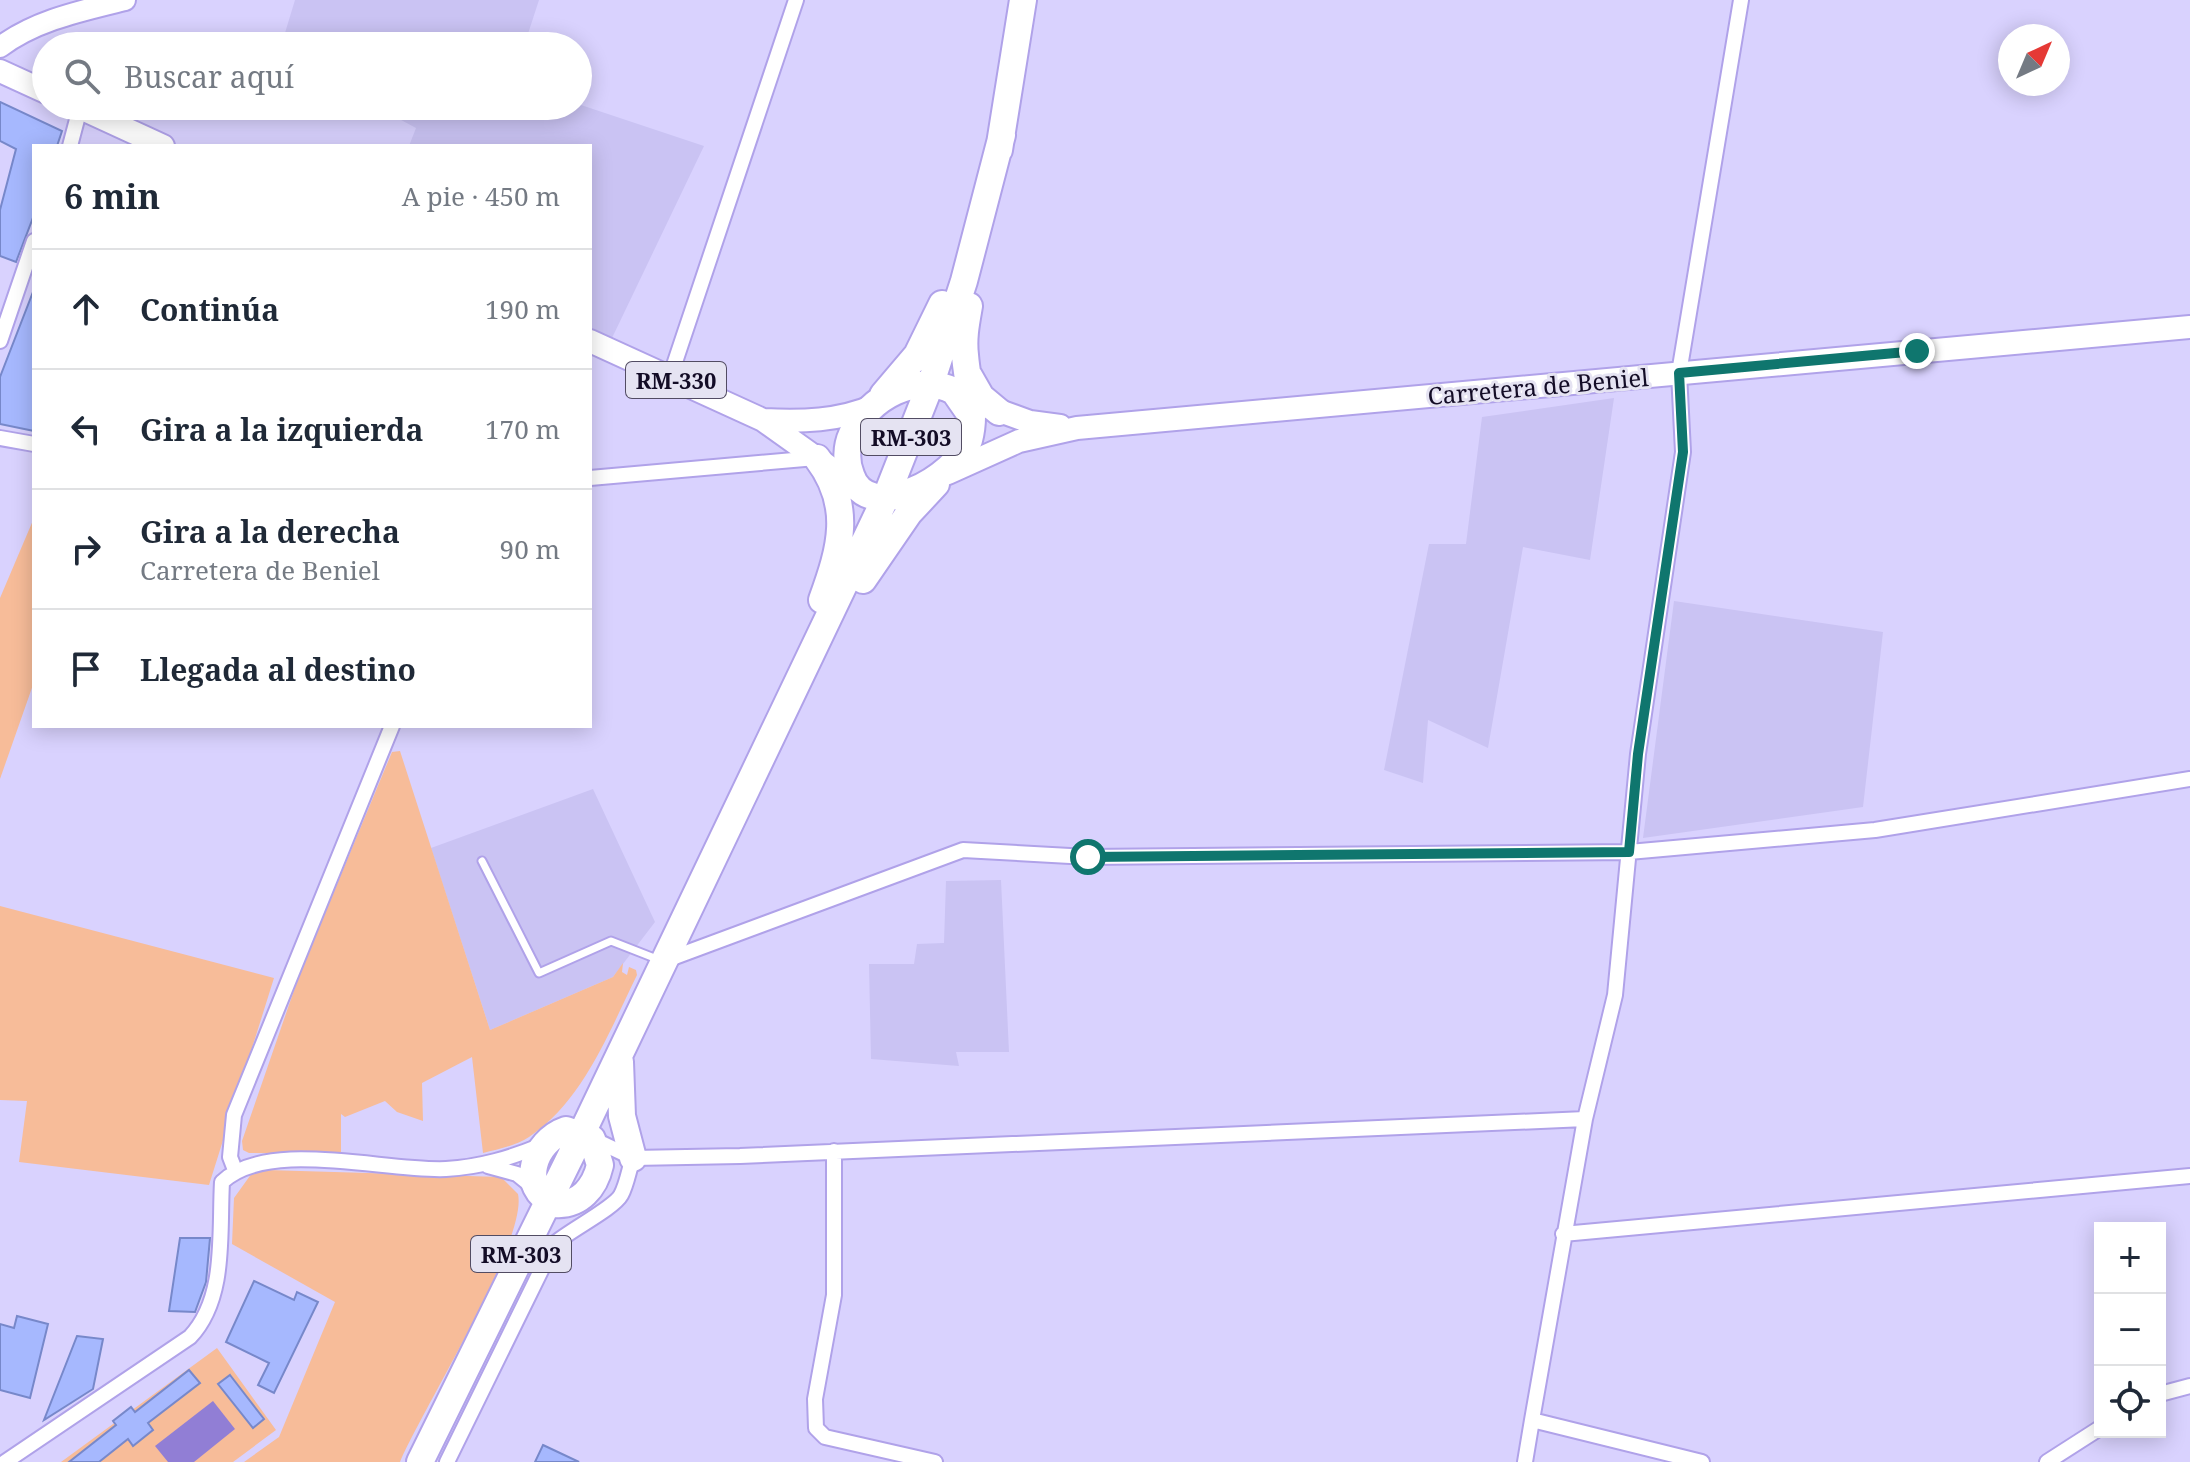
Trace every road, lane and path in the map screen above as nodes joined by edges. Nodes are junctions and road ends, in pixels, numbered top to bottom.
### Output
1 (125, 0) edge
2 (796, 0) edge
3 (1023, 0) edge
4 (1741, 0) edge
5 (0, 47) edge
6 (0, 71) edge
7 (32, 86) edge
8 (75, 120) edge
9 (106, 120) edge
10 (1002, 135) junction
11 (70, 144) edge
12 (159, 144) edge
13 (32, 247) edge
14 (2190, 327) edge
15 (0, 341) edge
16 (592, 342) edge
17 (1679, 373) junction
18 (670, 377) junction
19 (956, 387) junction
20 (874, 406) junction
21 (999, 412) joint
22 (763, 420) junction
23 (1077, 428) junction
24 (0, 438) edge
25 (32, 444) edge
26 (817, 458) junction
27 (945, 475) junction
28 (592, 478) edge
29 (845, 487) junction
30 (886, 497) junction
31 (778, 724) junction
32 (391, 728) edge
33 (2190, 779) edge
34 (1629, 852) junction
35 (482, 861) dead end
36 (663, 961) junction
37 (622, 1047) junction
38 (1585, 1119) junction
39 (587, 1136) junction
40 (550, 1138) junction
41 (834, 1151) junction
42 (633, 1158) junction
43 (484, 1165) junction
44 (235, 1170) junction
45 (517, 1174) junction
46 (2190, 1176) edge
47 (543, 1195) junction
48 (582, 1195) junction
49 (532, 1231) junction
50 (1563, 1234) junction
51 (2190, 1386) edge
52 (2166, 1392) edge
53 (1532, 1420) junction
54 (2094, 1432) edge
55 (5, 1462) edge
56 (420, 1462) edge
57 (447, 1462) edge
58 (935, 1462) edge
59 (1525, 1462) edge
60 (1702, 1462) edge
61 (2047, 1462) edge

1 - 5 street
2 - 18 street
3 - 10 highway, RM-303
4 - 17 street
6 - 7 main road
8 - 11 street
9 - 12 main road
10 - 19 highway
10 - 19 highway, RM-303
10 - 20 highway
13 - 15 street
14 - 17 main road, Carretera de Beniel
16 - 18 main road, RM-330
17 - 23 main road, Carretera de Beniel
17 - 34 street
18 - 22 main road, RM-330
19 - 20 highway
19 - 21 highway
19 - 27 highway
19 - 30 highway, RM-303
20 - 22 main road
20 - 29 highway
21 - 23 main road
22 - 26 main road
23 - 27 main road
24 - 25 street
26 - 28 street
26 - 29 highway
27 - 30 highway
27 - 31 highway
29 - 30 highway
29 - 31 highway
30 - 31 highway, RM-303
31 - 36 highway, RM-303
32 - 44 street
33 - 34 street
34 - 36 street
34 - 38 street
35 - 36 lane
36 - 37 highway, RM-303
37 - 39 highway, RM-303
37 - 40 highway
37 - 42 highway
38 - 41 street
38 - 50 street
39 - 40 highway
39 - 42 street
39 - 47 highway, RM-303
39 - 48 highway
40 - 43 street
40 - 47 highway
41 - 42 street
41 - 58 street
42 - 48 street
42 - 57 street
43 - 44 street
43 - 45 street
44 - 55 street
45 - 47 street
45 - 49 highway
46 - 50 street
47 - 48 highway
47 - 49 highway, RM-303
48 - 49 highway
49 - 56 highway, RM-303
50 - 53 street
51 - 52 street
53 - 59 street
53 - 60 street
54 - 61 street

